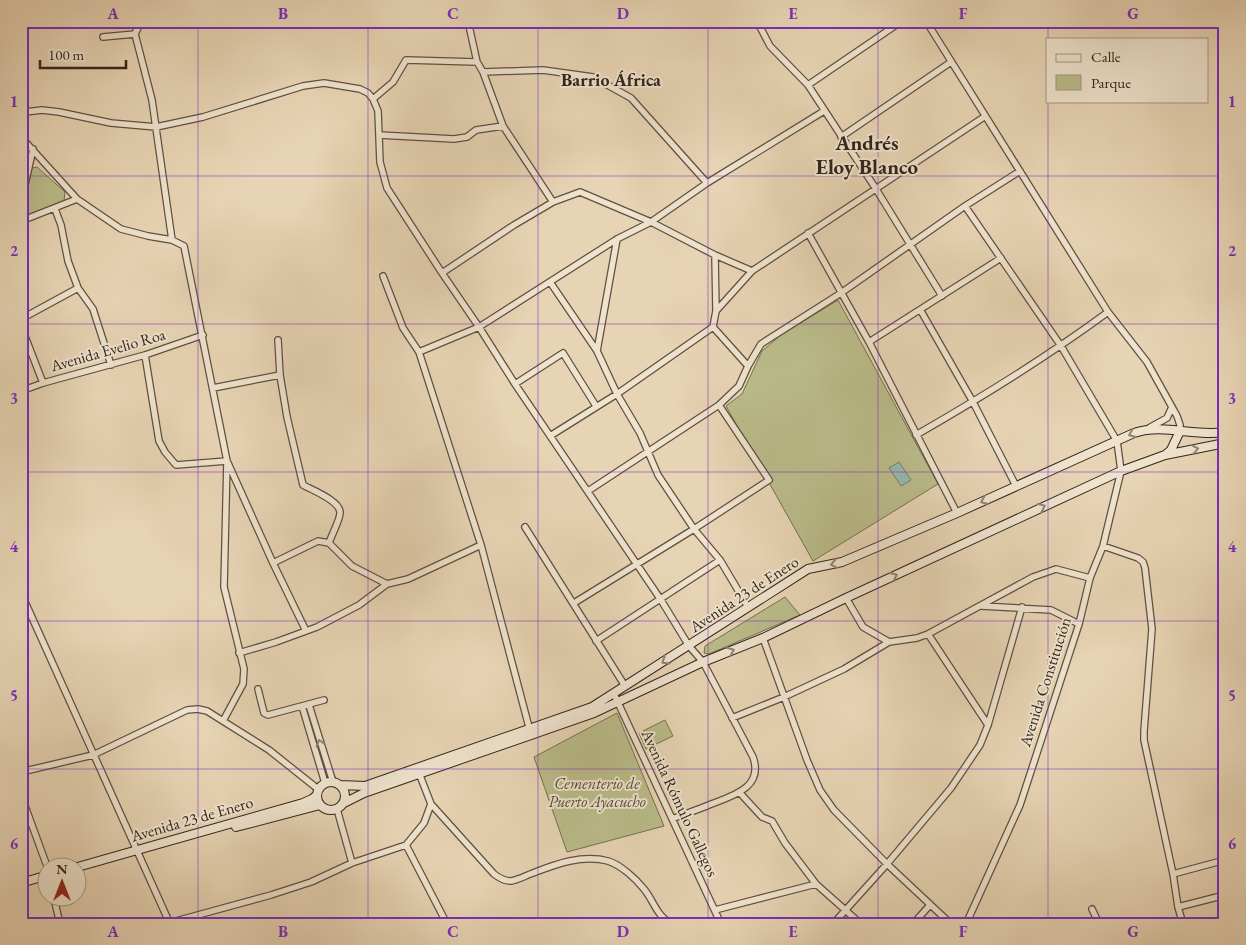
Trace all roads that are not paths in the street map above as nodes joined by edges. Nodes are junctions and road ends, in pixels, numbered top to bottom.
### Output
1 (139, 21) edge
2 (468, 21) edge
3 (765, 21) edge
4 (902, 21) edge
5 (926, 21) edge
6 (758, 24) edge
7 (135, 34) junction
8 (103, 38) dead end
9 (477, 62) junction
10 (951, 62) junction
11 (483, 72) junction
12 (808, 84) junction
13 (373, 98) junction
14 (824, 111) junction
15 (21, 114) edge
16 (984, 117) junction
17 (503, 126) junction
18 (156, 128) junction
19 (378, 135) junction
20 (21, 137) edge
21 (841, 137) junction
22 (33, 149) junction
23 (1020, 171) junction
24 (707, 183) junction
25 (876, 189) junction
26 (77, 199) junction
27 (21, 202) edge
28 (553, 202) junction
29 (965, 206) junction
30 (55, 209) junction
31 (21, 221) edge
32 (651, 222) junction
33 (808, 233) junction
34 (617, 239) junction
35 (172, 240) junction
36 (910, 244) junction
37 (715, 255) junction
38 (1001, 258) junction
39 (752, 271) junction
40 (442, 273) junction
41 (383, 276) dead end
42 (550, 282) junction
43 (78, 288) junction
44 (841, 293) junction
45 (942, 296) junction
46 (716, 311) junction
47 (921, 311) junction
48 (1108, 312) junction
49 (21, 319) edge
50 (21, 326) edge
51 (479, 327) junction
52 (713, 327) junction
53 (203, 335) junction
54 (278, 340) dead end
55 (869, 342) junction
56 (1062, 346) junction
57 (598, 351) junction
58 (419, 352) junction
59 (146, 355) junction
60 (111, 365) junction
61 (748, 366) junction
62 (280, 375) junction
63 (43, 383) junction
64 (515, 384) junction
65 (213, 388) junction
66 (21, 391) edge
67 (617, 394) junction
68 (973, 402) junction
69 (720, 405) junction
70 (596, 406) junction
71 (1172, 407) junction
72 (1148, 429) junction
73 (1163, 429) junction
74 (1180, 431) junction
75 (1225, 432) edge
76 (916, 435) junction
77 (550, 436) junction
78 (1117, 441) junction
79 (1225, 443) edge
80 (1174, 444) junction
81 (649, 452) junction
82 (1165, 455) junction
83 (228, 461) junction
84 (1121, 471) junction
85 (1016, 486) junction
86 (588, 491) junction
87 (957, 513) junction
88 (525, 527) dead end
89 (694, 530) junction
90 (329, 543) junction
91 (481, 546) junction
92 (1103, 546) junction
93 (720, 560) junction
94 (273, 563) junction
95 (636, 564) junction
96 (1090, 578) junction
97 (387, 584) junction
98 (21, 593) edge
99 (846, 598) junction
100 (661, 600) junction
101 (574, 603) junction
102 (979, 606) junction
103 (748, 607) junction
104 (1022, 607) junction
105 (1079, 624) junction
106 (306, 631) junction
107 (928, 634) junction
108 (763, 638) junction
109 (596, 641) junction
110 (889, 642) junction
111 (689, 646) junction
112 (239, 653) junction
113 (703, 662) junction
114 (625, 686) junction
115 (258, 689) dead end
116 (614, 694) junction
117 (784, 697) junction
118 (324, 700) dead end
119 (618, 702) junction
120 (309, 705) junction
121 (302, 706) junction
122 (732, 718) junction
123 (223, 721) junction
124 (988, 725) junction
125 (531, 732) junction
126 (93, 755) junction
127 (21, 772) edge
128 (419, 773) junction
129 (332, 783) junction
130 (318, 792) junction
131 (740, 793) junction
132 (21, 795) edge
133 (344, 803) junction
134 (431, 804) junction
135 (320, 805) junction
136 (337, 809) junction
137 (672, 819) junction
138 (406, 845) junction
139 (137, 851) junction
140 (44, 858) edge
141 (1225, 860) edge
142 (352, 863) junction
143 (88, 864) edge
144 (887, 864) junction
145 (88, 868) edge
146 (1173, 874) junction
147 (38, 879) edge
148 (21, 883) edge
149 (38, 883) edge
150 (816, 884) junction
151 (21, 888) edge
152 (1225, 895) edge
153 (930, 905) junction
154 (1178, 907) junction
155 (56, 908) edge
156 (1092, 909) dead end
157 (715, 910) junction
158 (846, 910) junction
159 (1225, 918) edge
160 (168, 923) edge
161 (670, 923) edge
162 (719, 923) edge
163 (60, 924) edge
164 (447, 924) edge
165 (833, 924) edge
166 (861, 924) edge
167 (913, 924) edge
168 (951, 924) edge
169 (966, 924) edge
170 (1099, 924) edge
171 (1183, 924) edge
172 (1206, 924) edge

1 - 7 street
2 - 9 street
3 - 6 street
4 - 12 street
5 - 10 street
6 - 12 street
7 - 8 street
7 - 18 street
9 - 11 street
9 - 13 street
10 - 16 street
10 - 21 street
11 - 17 street
11 - 24 street
12 - 14 street
13 - 18 street
13 - 19 street
14 - 21 street
14 - 24 street
15 - 18 street
16 - 23 street
16 - 25 street
17 - 19 street
17 - 28 street
18 - 35 street
19 - 40 street
20 - 22 street
21 - 25 street
22 - 26 street
22 - 27 street
23 - 29 street
23 - 48 street
24 - 32 street
25 - 33 street
25 - 36 street
26 - 30 street
26 - 35 street
28 - 32 street
28 - 40 street
29 - 36 street
29 - 38 street
30 - 31 street
30 - 43 street
32 - 34 street
32 - 37 street
33 - 39 street
33 - 44 street
34 - 42 street
34 - 57 street
35 - 53 street
36 - 44 street
36 - 45 street
37 - 39 street
37 - 46 street
38 - 45 street
38 - 56 street
39 - 46 street
40 - 51 street
41 - 58 street
42 - 51 street
42 - 57 street
43 - 49 street
43 - 60 street
44 - 55 street
44 - 61 street
45 - 47 street
46 - 52 street
47 - 55 street
47 - 68 street
48 - 56 street
48 - 71 street
50 - 63 street
51 - 58 street
51 - 64 street
52 - 61 street
52 - 67 street
53 - 59 street, Avenida Evelio Roa
53 - 65 street
54 - 62 street
55 - 76 street
56 - 68 street
56 - 78 street
57 - 67 street
58 - 91 street
59 - 60 street, Avenida Evelio Roa
59 - 83 street
60 - 63 street, Avenida Evelio Roa
61 - 69 street
62 - 65 street
62 - 90 street
63 - 66 street, Avenida Evelio Roa
64 - 70 street
64 - 77 street
65 - 83 street
67 - 70 street
67 - 81 street
68 - 76 street
68 - 85 street
69 - 81 street
69 - 89 street
70 - 77 street
71 - 72 street
71 - 74 street
72 - 73 main road, Avenida 23 de Enero
72 -> 78 main road, Avenida 23 de Enero
73 - 74 main road, Avenida 23 de Enero
73 - 80 main road
74 - 75 main road, Avenida 23 de Enero
74 - 80 main road
76 - 87 street
77 - 86 street
78 - 84 street, Avenida Constitución
78 - 85 main road, Avenida 23 de Enero
82 -> 79 main road, Avenida 23 de Enero
80 - 82 main road
81 - 86 street
81 - 89 street
82 - 84 main road, Avenida 23 de Enero
83 - 94 street
83 - 112 street
84 - 92 street, Avenida Constitución
99 -> 84 main road, Avenida 23 de Enero
85 -> 87 main road, Avenida 23 de Enero
86 - 95 street
87 -> 103 main road, Avenida 23 de Enero
88 - 101 street
89 - 93 street
89 - 95 street
90 - 94 street
90 - 97 street
91 - 97 street
91 - 125 street
92 - 96 street, Avenida Constitución
92 - 146 street
93 - 100 street
93 - 103 street
94 - 106 street
95 - 100 street
95 - 101 street
96 - 102 street
96 - 105 street, Avenida Constitución
97 - 106 street
98 - 126 street
99 - 108 main road, Avenida 23 de Enero
99 - 110 street
100 - 109 street
100 - 111 street
101 - 109 street
102 - 104 street
102 - 107 street
103 - 111 main road, Avenida 23 de Enero
104 - 105 street
104 - 124 street
105 - 169 street, Avenida Constitución
106 - 112 street
107 - 110 street
107 - 124 street
113 -> 108 main road, Avenida 23 de Enero
108 - 117 street
109 - 114 street
110 - 117 street
111 - 113 street
111 -> 114 main road, Avenida 23 de Enero
112 - 123 street
113 - 119 main road, Avenida 23 de Enero
113 - 122 street
114 - 116 main road, Avenida 23 de Enero
115 - 121 street
116 - 119 street, Avenida Rómulo Gallegos
116 - 125 main road, Avenida 23 de Enero
117 - 122 street
117 - 144 street
118 - 120 street
119 - 125 main road, Avenida 23 de Enero
119 - 137 street, Avenida Rómulo Gallegos
120 - 121 street
129 -> 120 street
121 - 129 street
122 - 131 street
123 - 126 street
123 - 130 street
124 - 144 street
125 - 128 main road, Avenida 23 de Enero
125 - 129 main road, Avenida 23 de Enero
126 - 127 street
126 - 139 street
128 - 133 main road, Avenida 23 de Enero
128 - 134 street
129 - 130 main road, Avenida 23 de Enero
129 - 133 main road
130 - 135 main road
130 - 139 main road, Avenida 23 de Enero
131 - 137 street
131 - 150 street
132 - 140 street
133 - 136 main road, Avenida 23 de Enero
134 - 138 street
134 - 161 street
135 - 136 main road, Avenida 23 de Enero
135 - 139 main road, Avenida 23 de Enero
136 - 142 street
137 - 157 street, Avenida Rómulo Gallegos
138 - 142 street
138 - 164 street
139 - 143 main road, Avenida 23 de Enero
139 - 145 main road, Avenida 23 de Enero
139 - 160 street
141 - 146 street
142 - 160 street
144 - 153 street
144 - 158 street
146 - 154 street
147 - 148 main road
149 - 151 main road
150 - 157 street
150 - 158 street
152 - 154 street
153 - 167 street
153 - 168 street
154 - 171 street
155 - 163 street
156 - 170 street
157 - 162 street, Avenida Rómulo Gallegos
158 - 165 street
158 - 166 street
159 - 172 street

